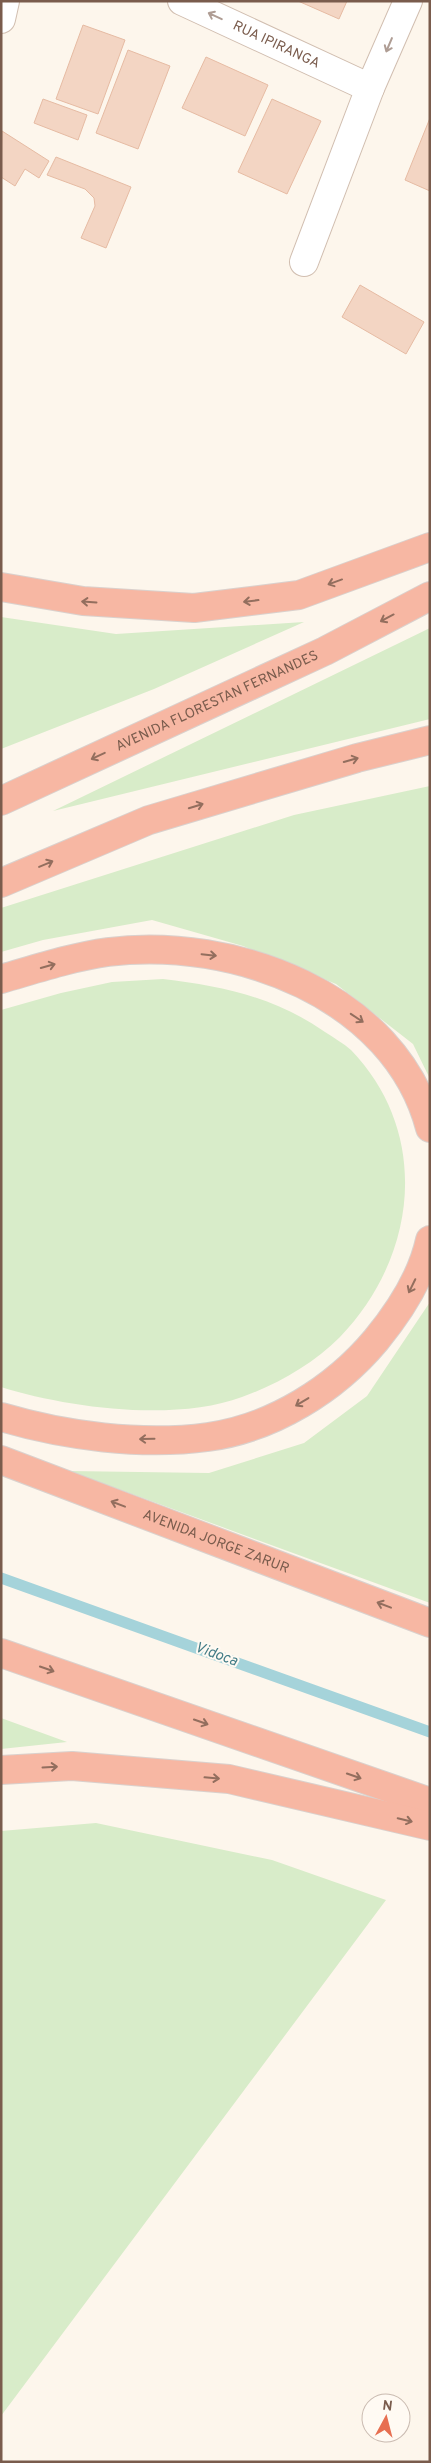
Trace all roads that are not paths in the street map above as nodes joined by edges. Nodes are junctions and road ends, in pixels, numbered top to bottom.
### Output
1 (5, 1) edge
2 (182, 1) edge
3 (408, 1) edge
4 (1, 19) edge
5 (370, 88) junction
6 (304, 262) dead end
7 (430, 547) edge
8 (1, 587) edge
9 (430, 596) edge
10 (430, 740) edge
11 (1, 801) edge
12 (1, 883) edge
13 (1, 979) edge
14 (430, 1128) edge
15 (430, 1240) edge
16 (1, 1417) edge
17 (1, 1460) edge
18 (430, 1623) edge
19 (1, 1653) edge
20 (1, 1770) edge
21 (430, 1802) edge
22 (430, 1826) edge

1 - 4 street
5 -> 2 street, RUA IPIRANGA
3 -> 5 street
5 - 6 street
7 -> 8 highway
9 -> 11 highway, AVENIDA FLORESTAN FERNANDES
12 -> 10 highway
13 -> 14 highway
15 -> 16 highway
18 -> 17 highway, AVENIDA JORGE ZARUR
19 -> 21 highway
20 -> 22 highway

